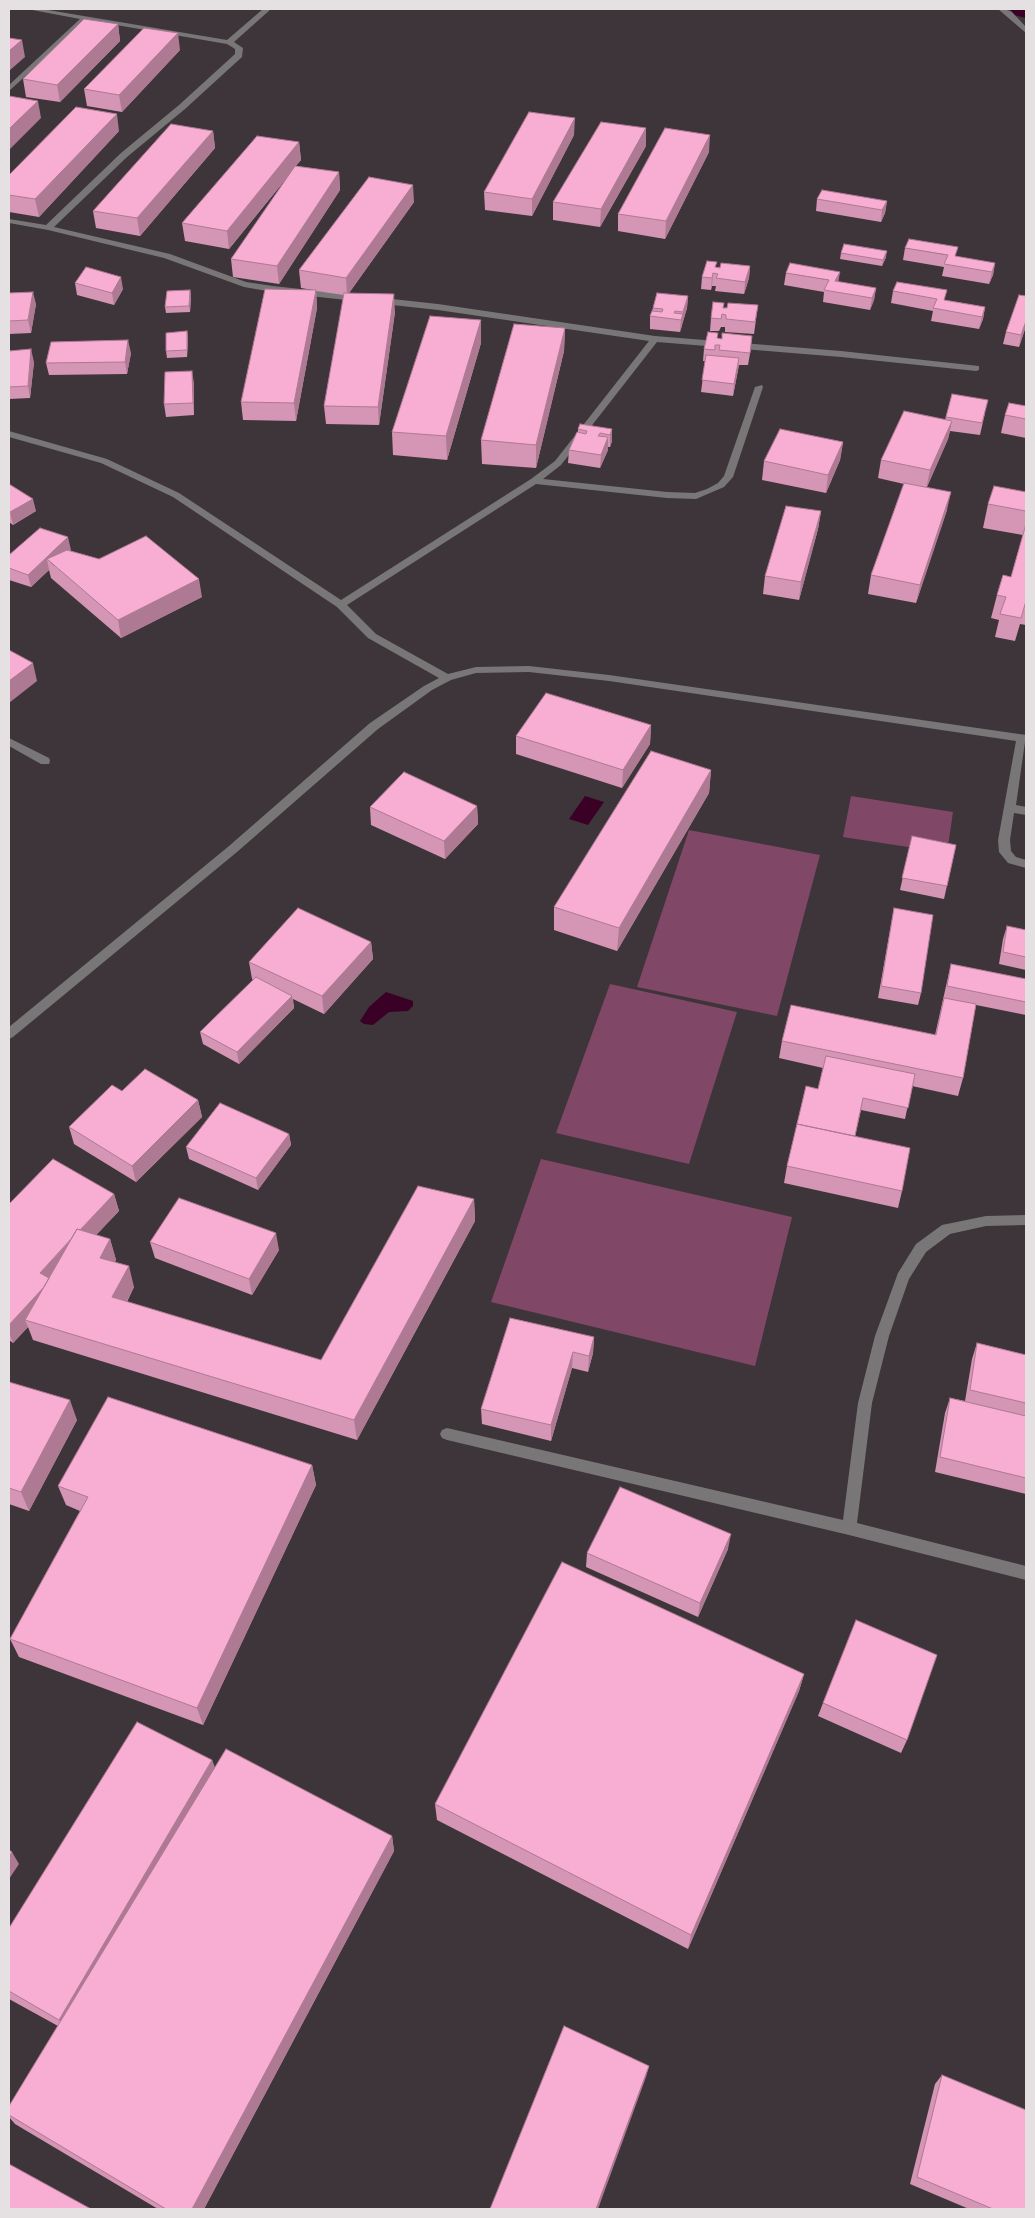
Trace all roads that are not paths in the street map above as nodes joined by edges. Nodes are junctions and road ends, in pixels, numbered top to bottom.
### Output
1 (31, 9) edge
2 (267, 9) edge
3 (1001, 9) edge
4 (84, 19) junction
5 (1026, 31) edge
6 (229, 42) junction
7 (9, 89) edge
8 (9, 221) edge
9 (48, 228) junction
10 (655, 340) junction
11 (976, 368) dead end
12 (759, 387) dead end
13 (9, 434) edge
14 (534, 481) junction
15 (341, 605) junction
16 (447, 678) junction
17 (1024, 739) edge
18 (9, 742) edge
19 (44, 761) dead end
20 (1009, 808) junction
21 (1026, 811) edge
22 (1026, 864) edge
23 (9, 1034) edge
24 (1026, 1220) edge
25 (447, 1434) dead end
26 (850, 1528) junction
27 (1026, 1573) edge

1 - 4 street
2 - 6 street
3 - 5 street
4 - 6 street
4 - 7 street
6 - 9 street
8 - 9 street
9 - 10 street
10 - 11 street
10 - 14 street
12 - 14 street
13 - 15 street
14 - 15 street
15 - 16 street
16 - 17 street
16 - 23 street
17 - 20 street
18 - 19 street
20 - 21 street
20 - 22 street
24 - 26 street
25 - 26 street
26 - 27 street

